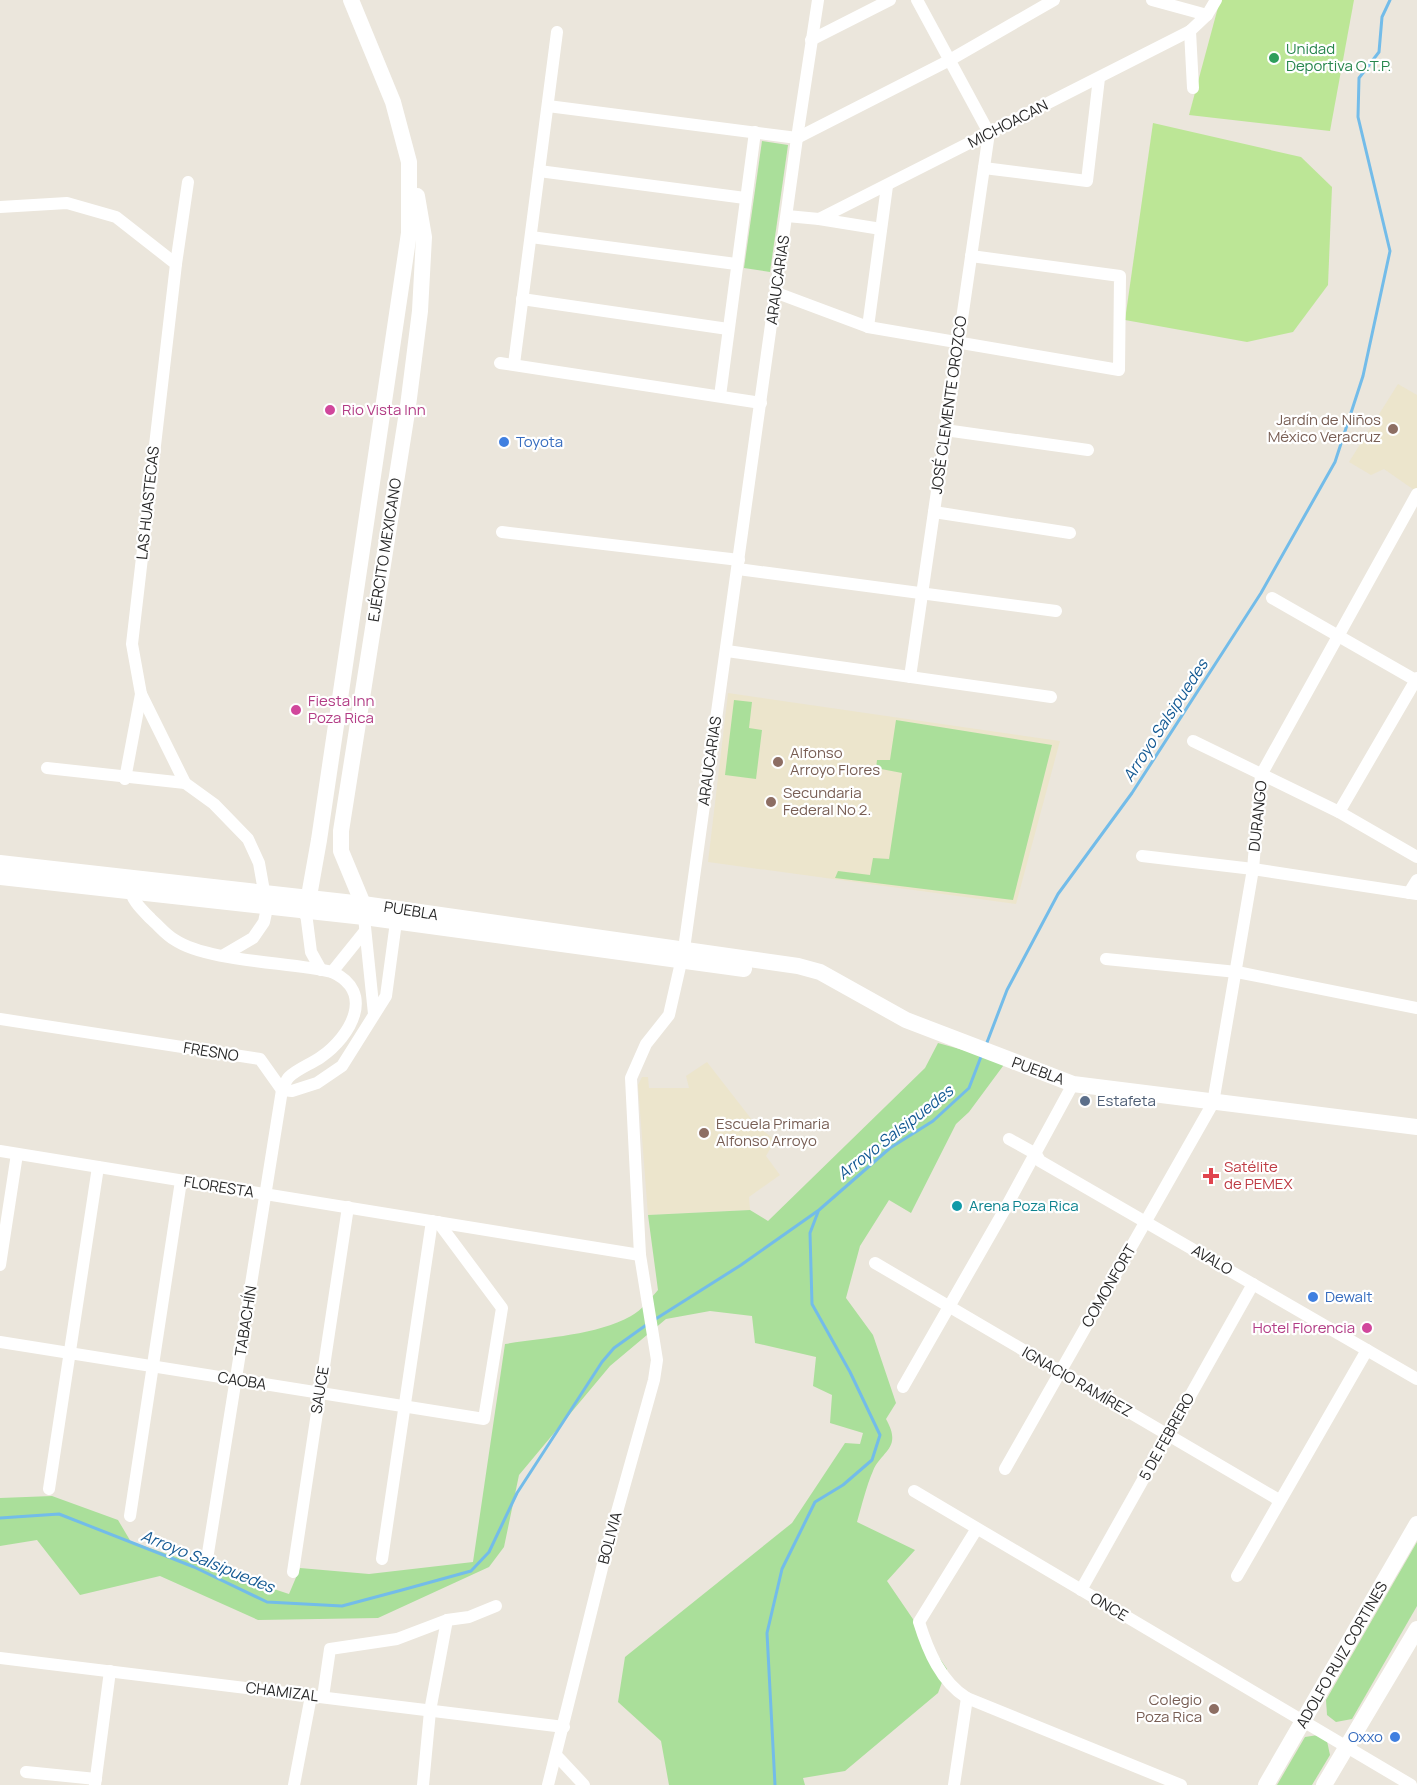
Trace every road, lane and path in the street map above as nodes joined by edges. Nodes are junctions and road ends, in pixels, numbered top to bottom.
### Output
1 (351, 0) edge
2 (818, 0) edge
3 (890, 0) edge
4 (917, 0) edge
5 (1054, 0) edge
6 (1152, 0) edge
7 (1216, 0) edge
8 (1207, 15) junction
9 (1190, 31) junction
10 (557, 32) dead end
11 (811, 40) junction
12 (948, 61) junction
13 (1099, 78) junction
14 (1193, 88) dead end
15 (548, 106) junction
16 (755, 132) junction
17 (989, 134) junction
18 (796, 138) junction
19 (984, 168) junction
20 (539, 171) junction
21 (411, 178) junction
22 (188, 182) dead end
23 (887, 186) junction
24 (745, 198) junction
25 (0, 207) edge
26 (787, 216) junction
27 (819, 219) junction
28 (881, 229) junction
29 (531, 237) junction
30 (971, 256) junction
31 (176, 264) junction
32 (736, 264) junction
33 (777, 293) junction
34 (522, 299) junction
35 (397, 310) junction
36 (420, 311) junction
37 (868, 327) junction
38 (728, 329) junction
39 (958, 341) junction
40 (500, 363) dead end
41 (514, 364) junction
42 (720, 396) junction
43 (761, 403) junction
44 (945, 430) junction
45 (1088, 450) dead end
46 (1416, 500) edge
47 (934, 512) junction
48 (502, 532) dead end
49 (1070, 533) dead end
50 (361, 554) junction
51 (384, 558) junction
52 (738, 564) junction
53 (922, 592) junction
54 (1272, 598) dead end
55 (1056, 611) dead end
56 (1337, 635) junction
57 (727, 651) junction
58 (910, 677) junction
59 (1417, 680) edge
60 (141, 694) junction
61 (1051, 697) dead end
62 (1193, 741) dead end
63 (47, 768) dead end
64 (1261, 775) junction
65 (125, 778) junction
66 (185, 783) junction
67 (1339, 812) junction
68 (319, 840) junction
69 (341, 851) junction
70 (1142, 856) dead end
71 (1417, 857) edge
72 (0, 863) edge
73 (1253, 869) junction
74 (0, 877) edge
75 (1417, 880) edge
76 (130, 885) junction
77 (1413, 894) edge
78 (266, 901) junction
79 (307, 906) junction
80 (364, 917) junction
81 (396, 922) junction
82 (224, 955) junction
83 (682, 955) junction
84 (1106, 959) dead end
85 (327, 971) junction
86 (1237, 972) junction
87 (1417, 1008) edge
88 (374, 1014) junction
89 (0, 1019) edge
90 (1065, 1082) junction
91 (282, 1090) junction
92 (1213, 1103) junction
93 (1417, 1127) edge
94 (1009, 1138) dead end
95 (0, 1152) edge
96 (17, 1154) junction
97 (1036, 1154) junction
98 (98, 1167) junction
99 (180, 1181) junction
100 (266, 1194) junction
101 (348, 1208) junction
102 (1145, 1221) junction
103 (435, 1222) junction
104 (640, 1255) junction
105 (875, 1263) dead end
106 (0, 1265) edge
107 (1253, 1284) junction
108 (949, 1307) junction
109 (0, 1342) edge
110 (1367, 1350) junction
111 (70, 1353) junction
112 (152, 1366) junction
113 (1060, 1372) junction
114 (1417, 1379) edge
115 (237, 1380) junction
116 (903, 1387) dead end
117 (320, 1393) junction
118 (405, 1407) junction
119 (1168, 1435) junction
120 (1005, 1469) dead end
121 (49, 1489) dead end
122 (914, 1491) dead end
123 (1279, 1500) junction
124 (130, 1516) dead end
125 (1417, 1524) edge
126 (976, 1530) junction
127 (208, 1553) dead end
128 (382, 1559) dead end
129 (293, 1572) dead end
130 (1237, 1576) dead end
131 (1081, 1590) junction
132 (496, 1606) dead end
133 (447, 1620) junction
134 (1417, 1629) edge
135 (0, 1658) edge
136 (110, 1671) junction
137 (317, 1697) junction
138 (967, 1698) junction
139 (430, 1711) junction
140 (1303, 1721) junction
141 (564, 1727) junction
142 (1348, 1748) junction
143 (556, 1755) junction
144 (26, 1772) dead end
145 (1154, 1780) edge
146 (96, 1782) edge
147 (294, 1785) edge
148 (423, 1785) edge
149 (548, 1785) edge
150 (584, 1785) edge
151 (954, 1785) edge
152 (1181, 1785) edge
153 (1266, 1785) edge
154 (1324, 1785) edge
155 (1411, 1785) edge

1 - 21 main road, EJÉRCITO MEXICANO
2 - 11 street, ARAUCARIAS
3 - 11 street
4 - 12 street
5 - 12 street
6 - 8 street
7 - 8 street, MICHOACAN
8 - 9 street, MICHOACAN
9 - 13 street, MICHOACAN
9 - 14 street
10 - 15 street
11 - 18 street, ARAUCARIAS
12 - 17 street
12 - 18 street
13 - 17 street, MICHOACAN
13 - 19 street
15 - 16 street
15 - 20 street
16 - 18 street
16 - 24 street
17 - 19 street, JOSÉ CLEMENTE OROZCO
17 - 23 street, MICHOACAN
18 - 26 street, ARAUCARIAS
19 - 30 street, JOSÉ CLEMENTE OROZCO
20 - 24 street
20 - 29 street
21 - 35 main road, EJÉRCITO MEXICANO
21 - 36 main road, EJÉRCITO MEXICANO
22 - 31 street, LAS HUASTECAS
23 - 27 street, MICHOACAN
23 - 28 street
24 - 32 street
25 - 31 street
26 - 27 street
26 - 33 street, ARAUCARIAS
27 - 28 street
28 - 37 street
29 - 32 street
29 - 34 street
30 - 39 street, JOSÉ CLEMENTE OROZCO
30 - 39 street
31 - 60 street, LAS HUASTECAS
32 - 38 street
33 - 37 street
33 - 43 street, ARAUCARIAS
34 - 38 street
34 - 41 street
35 - 36 main road
35 - 50 main road, EJÉRCITO MEXICANO
36 - 51 main road, EJÉRCITO MEXICANO
37 - 39 street
38 - 42 street
39 - 44 street, JOSÉ CLEMENTE OROZCO
40 - 41 street
41 - 42 street
42 - 43 street
43 - 52 street, ARAUCARIAS
44 - 45 street
44 - 47 street, JOSÉ CLEMENTE OROZCO
46 - 56 street, DURANGO
47 - 49 street
47 - 53 street, JOSÉ CLEMENTE OROZCO
48 - 52 street
50 - 51 main road
50 - 68 main road, EJÉRCITO MEXICANO
51 - 69 main road, EJÉRCITO MEXICANO
52 - 53 street
52 - 57 street, ARAUCARIAS
53 - 55 street
53 - 58 street, JOSÉ CLEMENTE OROZCO
54 - 56 street
56 - 59 street
56 - 64 street, DURANGO
57 - 58 street
57 - 83 street, ARAUCARIAS
58 - 61 street
59 - 67 street
60 - 65 street
60 - 66 street, LAS HUASTECAS
62 - 64 street
63 - 65 street
64 - 67 street
64 - 73 street, DURANGO
65 - 66 street
66 - 78 street, LAS HUASTECAS
67 - 71 street
68 - 69 main road
68 - 79 main road, EJÉRCITO MEXICANO
69 - 80 main road, EJÉRCITO MEXICANO
70 - 73 street
72 - 76 main road, PUEBLA
73 - 77 street
73 - 86 street, DURANGO
74 - 76 main road, PUEBLA
75 - 77 street
76 - 78 main road, PUEBLA
76 - 82 street
78 - 79 main road, PUEBLA
78 - 82 street
79 - 80 main road, PUEBLA
79 - 85 street
80 - 81 main road, PUEBLA
80 - 83 main road, PUEBLA
80 - 85 street
80 - 88 street
81 - 83 main road, PUEBLA
81 - 88 street
82 - 85 street
83 - 90 main road, PUEBLA
83 - 104 street, ARAUCARIAS
84 - 86 street
85 - 91 street
86 - 87 street
86 - 92 street, DURANGO
88 - 91 street
89 - 91 street, FRESNO
90 - 92 main road, PUEBLA
90 - 97 street
91 - 100 street, TABACHÍN
92 - 93 main road, PUEBLA
92 - 102 street, COMONFORT
94 - 97 street, AVALO
95 - 96 street, FLORESTA
96 - 98 street, FLORESTA
96 - 106 street
97 - 102 street, AVALO
97 - 108 street
98 - 99 street, FLORESTA
98 - 111 street
99 - 100 street, FLORESTA
99 - 112 street
100 - 101 street, FLORESTA
100 - 115 street, TABACHÍN
101 - 103 street, FLORESTA
101 - 117 street, SAUCE
102 - 107 street, AVALO
102 - 113 street, COMONFORT
103 - 104 street, FLORESTA
103 - 118 street
103 - 118 street, CAOBA
104 - 141 street, BOLIVIA
105 - 108 street, IGNACIO RAMÍREZ
107 - 110 street, AVALO
107 - 119 street, 5 DE FEBRERO
108 - 113 street, IGNACIO RAMÍREZ
108 - 116 street
109 - 111 street, CAOBA
110 - 114 street, AVALO
110 - 123 street
111 - 112 street, CAOBA
111 - 121 street
112 - 115 street, CAOBA
112 - 124 street
113 - 119 street, IGNACIO RAMÍREZ
113 - 120 street, COMONFORT
115 - 117 street, CAOBA
115 - 127 street, TABACHÍN
117 - 118 street, CAOBA
117 - 129 street, SAUCE
118 - 128 street
119 - 123 street, IGNACIO RAMÍREZ
119 - 131 street, 5 DE FEBRERO
122 - 126 street, ONCE
123 - 130 street
125 - 140 main road, ADOLFO RUIZ CORTINES
126 - 131 street, ONCE
126 - 138 street
131 - 140 street, ONCE
132 - 133 street
133 - 137 street
133 - 139 street
134 - 142 main road
135 - 136 street, CHAMIZAL
136 - 137 street, CHAMIZAL
136 - 146 street
137 - 139 street, CHAMIZAL
137 - 147 street
138 - 145 street
138 - 151 street
139 - 141 street, CHAMIZAL
139 - 148 street
140 - 142 street, ONCE
140 - 153 main road, ADOLFO RUIZ CORTINES
141 - 143 street, BOLIVIA
142 - 154 main road
142 - 155 street, ONCE
143 - 149 street, BOLIVIA
143 - 150 street
144 - 146 street
145 - 152 street

